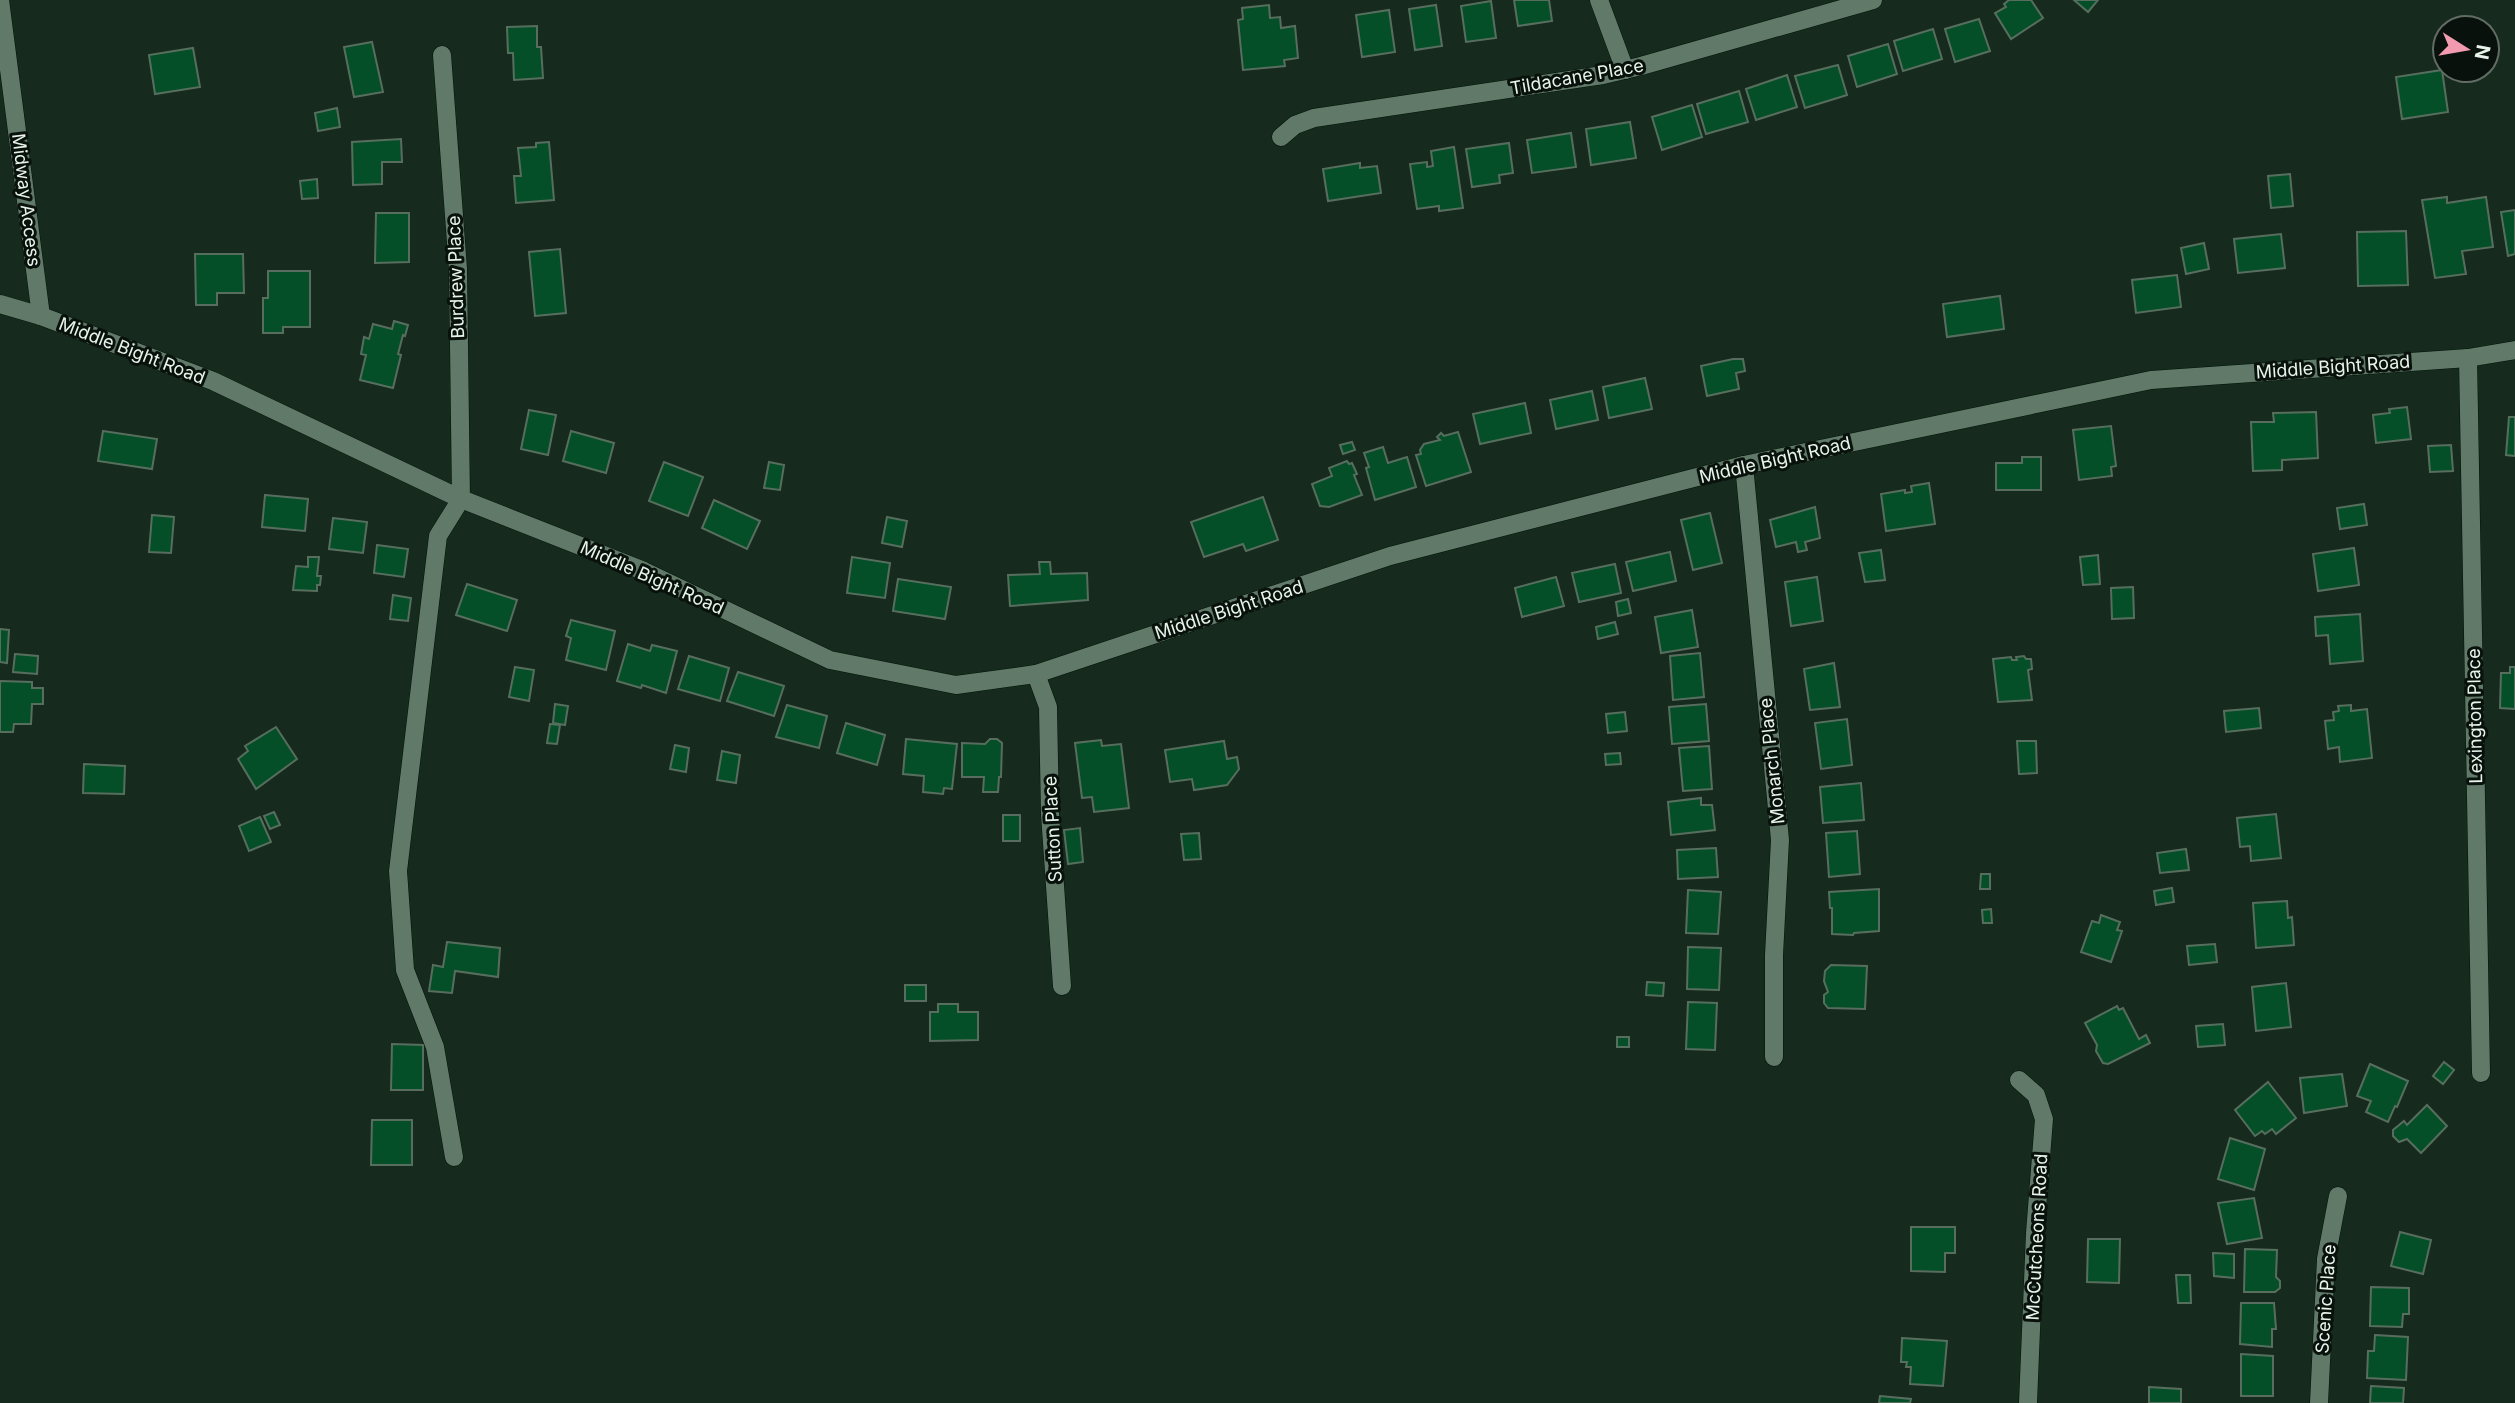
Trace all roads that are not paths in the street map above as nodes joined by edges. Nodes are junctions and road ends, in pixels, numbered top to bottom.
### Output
1 (0, 0) edge
2 (1599, 0) edge
3 (1873, 0) edge
4 (442, 55) dead end
5 (1625, 70) junction
6 (1281, 137) dead end
7 (0, 304) edge
8 (41, 316) junction
9 (2515, 350) edge
10 (2468, 358) junction
11 (1744, 465) junction
12 (461, 499) junction
13 (1036, 674) junction
14 (1062, 986) dead end
15 (1774, 1058) dead end
16 (2481, 1073) dead end
17 (2020, 1080) dead end
18 (454, 1157) dead end
19 (2338, 1196) dead end
20 (2028, 1403) edge
21 (2319, 1403) edge

1 - 8 street, Midway Access
2 - 5 street
3 - 5 street, Tildacane Place
4 - 12 street, Burdrew Place
5 - 6 street, Tildacane Place
7 - 8 street, Middle Bight Road
8 - 12 street, Middle Bight Road
9 - 10 street, Middle Bight Road
10 - 11 street, Middle Bight Road
10 - 16 street, Lexington Place
11 - 13 street, Middle Bight Road
11 - 15 street, Monarch Place
12 - 13 street, Middle Bight Road
12 - 18 street
13 - 14 street, Sutton Place
17 - 20 street, McCutcheons Road
19 - 21 street, Scenic Place

